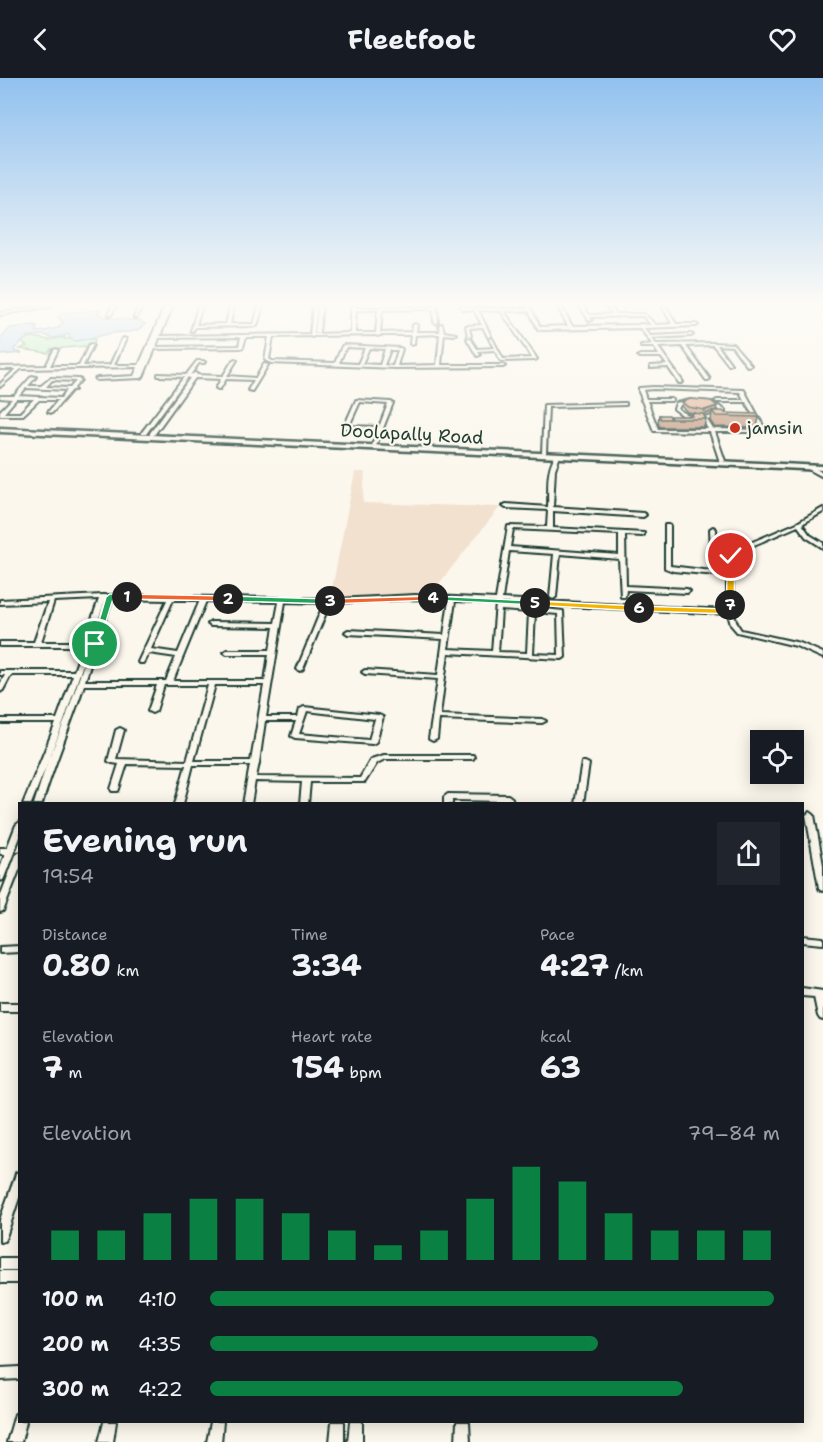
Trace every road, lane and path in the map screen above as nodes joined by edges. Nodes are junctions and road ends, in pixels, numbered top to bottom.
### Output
1 (18, 370) edge
2 (140, 370) edge
3 (230, 370) edge
4 (263, 370) edge
5 (673, 370) edge
6 (701, 370) edge
7 (11, 376) junction
8 (191, 376) junction
9 (0, 377) edge
10 (34, 377) dead end
11 (225, 378) junction
12 (97, 379) dead end
13 (258, 379) junction
14 (708, 379) dead end
15 (681, 382) dead end
16 (159, 383) dead end
17 (0, 386) edge
18 (25, 387) junction
19 (42, 388) junction
20 (177, 388) junction
21 (218, 388) dead end
22 (73, 389) junction
23 (184, 389) junction
24 (250, 390) dead end
25 (0, 397) edge
26 (16, 398) junction
27 (38, 398) junction
28 (63, 399) junction
29 (644, 400) junction
30 (671, 400) dead end
31 (717, 401) dead end
32 (748, 401) junction
33 (624, 404) dead end
34 (50, 412) dead end
35 (159, 412) junction
36 (167, 412) junction
37 (0, 414) edge
38 (704, 418) junction
39 (651, 419) junction
40 (660, 419) edge
41 (750, 421) edge
42 (759, 421) junction
43 (0, 428) edge
44 (381, 429) junction
45 (713, 432) junction
46 (148, 434) junction
47 (203, 438) junction
48 (374, 445) junction
49 (550, 455) junction
50 (722, 461) junction
51 (705, 462) junction
52 (823, 467) edge
53 (810, 468) junction
54 (823, 475) edge
55 (506, 506) dead end
56 (552, 510) junction
57 (823, 510) edge
58 (643, 515) dead end
59 (799, 524) junction
60 (668, 526) dead end
61 (550, 528) junction
62 (713, 529) dead end
63 (622, 533) junction
64 (642, 534) dead end
65 (823, 546) edge
66 (507, 549) junction
67 (557, 553) junction
68 (622, 557) junction
69 (715, 573) junction
70 (732, 575) junction
71 (624, 588) junction
72 (687, 591) dead end
73 (623, 596) dead end
74 (106, 597) junction
75 (553, 597) dead end
76 (171, 598) junction
77 (204, 598) junction
78 (52, 599) junction
79 (452, 599) junction
80 (282, 600) junction
81 (328, 601) junction
82 (0, 602) edge
83 (499, 605) junction
84 (532, 609) junction
85 (731, 612) junction
86 (211, 624) dead end
87 (278, 625) junction
88 (348, 632) dead end
89 (447, 637) junction
90 (0, 644) edge
91 (37, 644) junction
92 (86, 644) junction
93 (95, 644) junction
94 (147, 651) junction
95 (445, 651) junction
96 (227, 652) dead end
97 (273, 652) junction
98 (495, 654) junction
99 (180, 655) junction
100 (530, 656) junction
101 (823, 656) edge
102 (141, 662) dead end
103 (300, 669) dead end
104 (365, 672) dead end
105 (76, 673) junction
106 (0, 674) edge
107 (9, 674) junction
108 (441, 677) junction
109 (82, 683) junction
110 (165, 683) junction
111 (212, 683) junction
112 (267, 683) junction
113 (0, 690) edge
114 (152, 711) dead end
115 (436, 717) junction
116 (262, 719) junction
117 (301, 719) junction
118 (0, 721) edge
119 (60, 721) junction
120 (542, 721) dead end
121 (120, 730) dead end
122 (433, 739) dead end
123 (470, 757) dead end
124 (124, 761) junction
125 (189, 763) junction
126 (255, 763) junction
127 (585, 764) dead end
128 (46, 766) junction
129 (252, 779) junction
130 (306, 780) junction
131 (115, 789) dead end
132 (28, 802) edge
133 (38, 802) edge
134 (179, 802) edge
135 (247, 802) edge
136 (304, 802) edge
137 (448, 802) edge
138 (509, 802) edge
139 (579, 802) edge
140 (810, 815) dead end
141 (18, 830) edge
142 (0, 851) edge
143 (10, 851) junction
144 (18, 860) edge
145 (0, 878) edge
146 (823, 888) edge
147 (0, 909) edge
148 (804, 939) edge
149 (823, 940) edge
150 (18, 949) edge
151 (0, 950) edge
152 (804, 992) edge
153 (821, 994) edge
154 (0, 1007) edge
155 (18, 1007) edge
156 (823, 1016) edge
157 (18, 1183) edge
158 (0, 1236) edge
159 (0, 1264) edge
160 (18, 1264) edge
161 (0, 1277) edge
162 (18, 1277) edge
163 (0, 1374) edge
164 (18, 1374) edge
165 (19, 1423) edge
166 (111, 1423) edge
167 (217, 1423) edge
168 (338, 1423) edge
169 (356, 1423) edge
170 (462, 1423) edge
171 (14, 1442) edge
172 (106, 1442) edge
173 (214, 1442) edge
174 (337, 1442) edge
175 (355, 1442) edge
176 (463, 1442) edge

1 - 7 street
2 - 12 street
3 - 11 street
4 - 13 street
5 - 15 street
6 - 14 street
7 - 9 street
7 - 17 street
8 - 11 street
8 - 16 street
8 - 20 street
8 - 23 street
10 - 18 street
11 - 13 street
11 - 21 street
13 - 24 street
18 - 19 street
18 - 26 street
19 - 22 street
19 - 22 street
20 - 23 street
20 - 35 street
22 - 28 street
23 - 36 street
25 - 26 street
26 - 27 street
26 - 37 street
27 - 28 street
27 - 37 street
28 - 34 street
29 - 30 street
29 - 32 street
29 - 39 street
31 - 32 street
32 - 42 street
33 - 49 street
35 - 36 street
35 - 46 street
36 - 46 street
38 - 38 street
38 - 45 street
39 - 40 street
39 - 45 street
41 - 42 street
42 - 45 street
43 - 46 main road, Doolapally Road
43 - 47 main road, Doolapally Road
44 - 44 street
44 - 48 street
45 - 50 street
46 - 47 main road, Doolapally Road
47 - 48 main road, Doolapally Road
47 - 49 main road, Doolapally Road
48 - 49 main road, Doolapally Road
49 - 51 main road
49 - 51 main road, Doolapally Road
49 - 56 street
50 - 51 main road
50 - 52 main road
51 - 53 main road, Doolapally Road
52 - 53 main road, Doolapally Road
53 - 54 street
55 - 56 street
56 - 58 street
56 - 61 street
57 - 59 street
59 - 65 street
59 - 70 street
60 - 69 street
61 - 63 street
61 - 66 street
62 - 69 street
63 - 64 street
63 - 68 street
66 - 67 street
66 - 83 street
67 - 68 street
67 - 75 street
68 - 71 street
69 - 70 street
70 - 85 street
71 - 72 street
71 - 73 street
74 - 76 street
74 - 78 street
74 - 92 street
74 - 93 street
76 - 77 street
76 - 94 street
77 - 80 street
77 - 99 street
78 - 82 street
78 - 91 street
79 - 81 street
79 - 83 street
79 - 89 street
80 - 81 street
80 - 87 street
81 - 103 street
83 - 84 street
83 - 85 street
83 - 98 street
84 - 100 street
84 - 100 street
85 - 101 street
86 - 87 street
87 - 97 street
88 - 89 street
89 - 95 street
90 - 91 street
91 - 92 street
92 - 93 street
92 - 105 street
93 - 109 street
94 - 99 street
94 - 102 street
95 - 98 street
95 - 108 street
96 - 97 street
97 - 112 street
98 - 100 street
99 - 110 street
104 - 108 street
105 - 107 street
105 - 119 street
106 - 107 street
107 - 113 street
108 - 115 street
109 - 110 street
109 - 128 street
110 - 111 street
110 - 114 street
111 - 112 street
111 - 125 street
112 - 116 street
115 - 120 street
115 - 122 street
116 - 117 street
116 - 126 street
117 - 117 street
118 - 119 street
119 - 128 street
121 - 124 street
123 - 130 street
124 - 125 street
124 - 131 street
125 - 126 street
125 - 134 street
126 - 129 street
127 - 139 street
128 - 132 street
128 - 133 street
129 - 130 street
129 - 135 street
130 - 136 street
137 - 138 street
140 - 146 street
141 - 143 street
142 - 143 street
143 - 145 street
144 - 147 street
148 - 149 street
150 - 151 street
152 - 153 street
153 - 156 street
154 - 155 street
157 - 158 street
159 - 160 street
161 - 162 street
163 - 164 street
165 - 171 street
166 - 172 street
167 - 173 street
168 - 174 street
169 - 175 street
170 - 176 street

